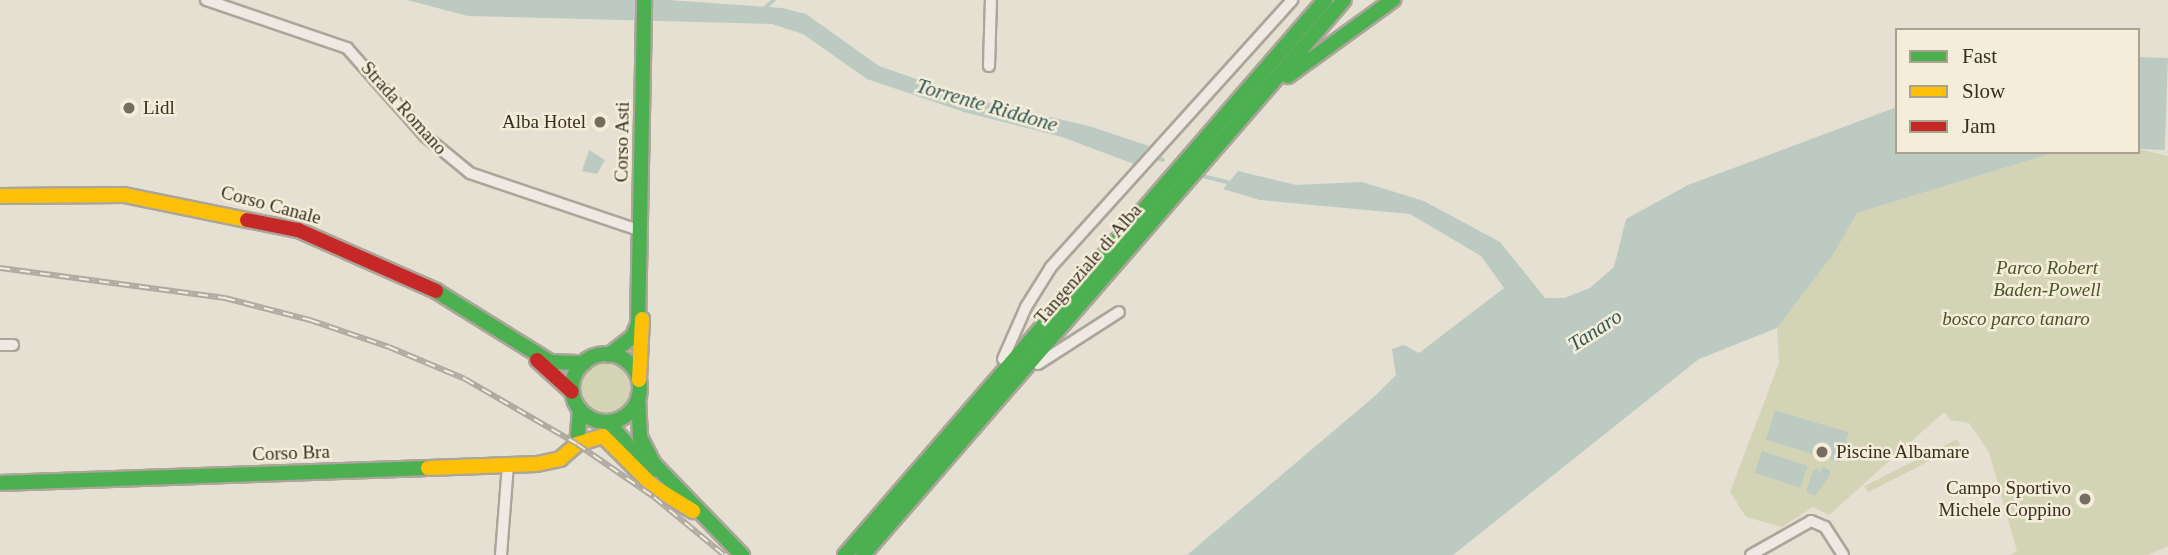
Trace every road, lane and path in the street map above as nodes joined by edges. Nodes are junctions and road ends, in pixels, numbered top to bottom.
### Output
1 (206, 0) edge
2 (991, 0) edge
3 (1292, 0) edge
4 (1318, 0) edge
5 (1325, 0) edge
6 (1344, 0) edge
7 (1392, 0) edge
8 (644, 1) edge
9 (1289, 42) junction
10 (989, 66) dead end
11 (1226, 133) junction
12 (0, 196) edge
13 (640, 231) junction
14 (640, 283) junction
15 (1119, 312) dead end
16 (1056, 320) junction
17 (509, 336) junction
18 (0, 345) edge
19 (13, 345) dead end
20 (609, 355) junction
21 (583, 363) junction
22 (639, 390) junction
23 (572, 392) junction
24 (580, 411) junction
25 (608, 422) junction
26 (577, 444) junction
27 (508, 465) junction
28 (0, 483) edge
29 (693, 511) junction
30 (715, 529) junction
31 (501, 555) edge
32 (741, 555) edge
33 (835, 555) edge
34 (845, 555) edge
35 (863, 555) edge
36 (873, 555) edge
37 (1751, 555) edge
38 (1843, 555) edge

1 - 13 street, Strada Romano
2 - 10 street
3 - 33 street
4 - 9 main road
5 - 9 main road, Tangenziale di Alba
6 - 11 main road, Tangenziale di Alba
7 - 11 main road
8 - 13 main road, Corso Asti
9 - 16 main road, Tangenziale di Alba
11 - 16 main road, Tangenziale di Alba
12 - 17 main road, Corso Canale
13 - 14 main road, Corso Asti
14 - 20 main road, Corso Asti
14 - 22 main road, Corso Asti
15 - 36 street
16 - 34 main road, Tangenziale di Alba
16 - 35 main road, Tangenziale di Alba
17 - 21 main road, Corso Canale
17 - 23 main road, Corso Canale
18 - 19 street
20 - 21 main road
20 - 22 main road
21 - 23 main road
22 - 25 main road
22 - 30 main road
23 - 24 main road
24 - 25 main road
24 - 26 main road
25 - 29 main road
26 - 27 main road, Corso Bra
26 - 29 main road, Corso Bra
27 - 28 main road, Corso Bra
27 - 31 street
29 - 30 main road
30 - 32 main road
37 - 38 street

